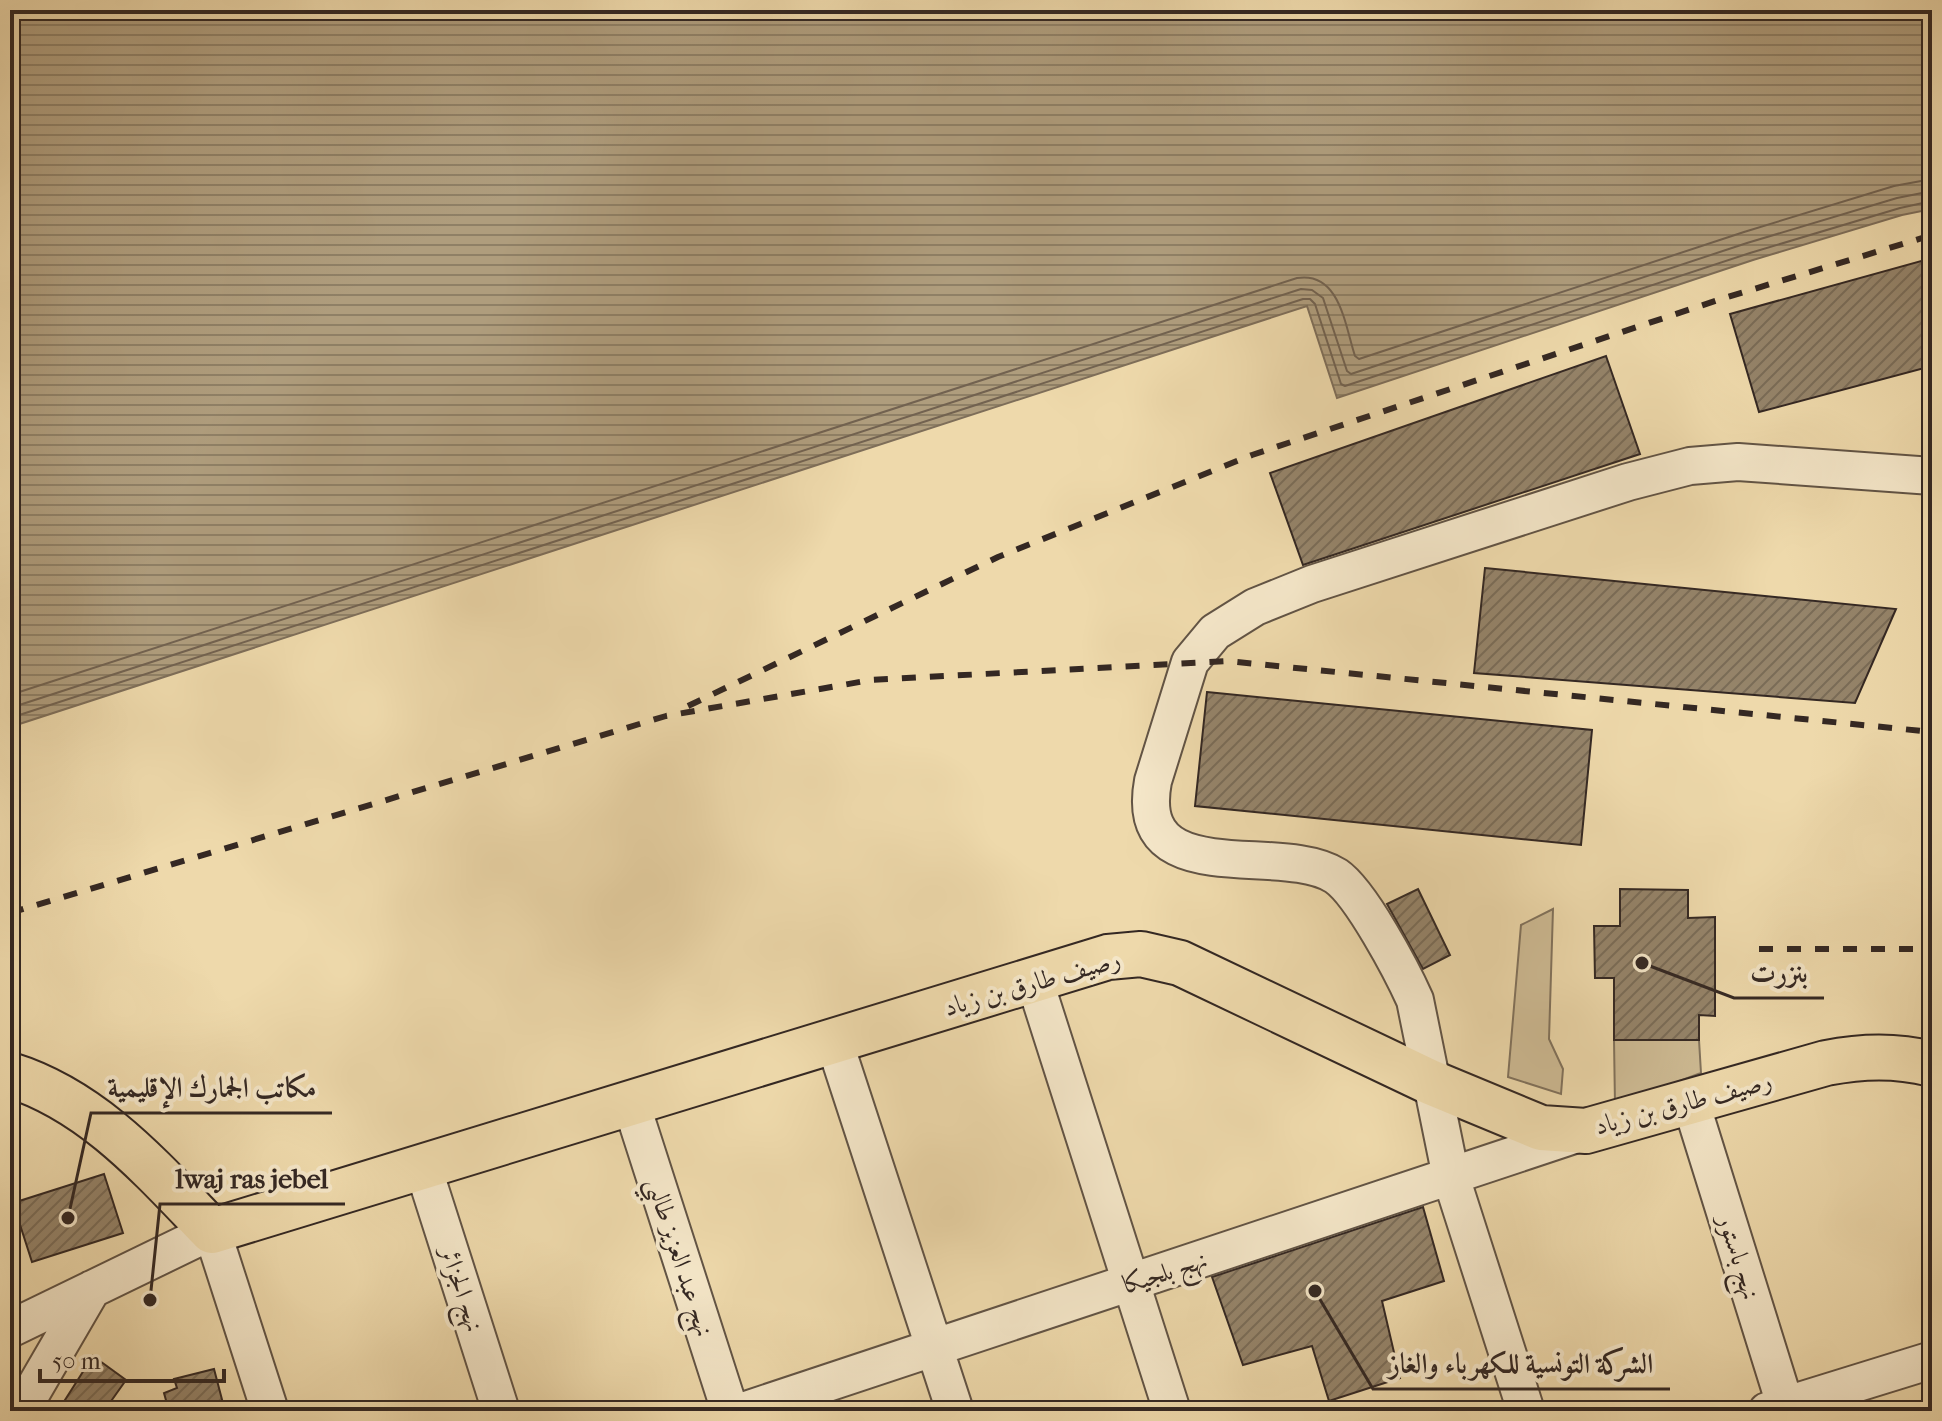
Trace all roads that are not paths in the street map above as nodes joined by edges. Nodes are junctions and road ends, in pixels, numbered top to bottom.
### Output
1 (1932, 476) edge
2 (1034, 979) junction
3 (834, 1041) junction
4 (1932, 1064) edge
5 (10, 1075) edge
6 (1430, 1082) junction
7 (631, 1103) junction
8 (1691, 1103) junction
9 (1586, 1131) junction
10 (423, 1167) junction
11 (1451, 1177) junction
12 (212, 1231) junction
13 (1130, 1283) junction
14 (92, 1289) junction
15 (10, 1329) edge
16 (934, 1348) junction
17 (1932, 1360) edge
18 (10, 1379) edge
19 (1779, 1409) edge
20 (21, 1411) edge
21 (270, 1411) edge
22 (501, 1411) edge
23 (730, 1411) edge
24 (743, 1411) edge
25 (955, 1411) edge
26 (1172, 1411) edge
27 (1526, 1411) edge

1 - 6 street
2 - 3 main road, رصيف طارق بن زياد
2 - 6 main road, رصيف طارق بن زياد
2 - 13 street
3 - 7 main road, رصيف طارق بن زياد
3 - 16 street
4 - 8 main road, رصيف طارق بن زياد
5 - 12 main road
6 - 9 main road, رصيف طارق بن زياد
6 - 11 street
7 - 10 main road, رصيف طارق بن زياد
7 - 23 street, نهج عبد العزيز طالبي
8 - 9 main road, رصيف طارق بن زياد
8 - 19 street, نهج باستور
9 - 11 street, نهج بلجيكا
10 - 12 main road, رصيف طارق بن زياد
10 - 22 street, نهج الجزائر
11 - 13 street, نهج بلجيكا
11 - 27 street
12 - 14 street, رصيف طارق بن زياد
12 - 21 street
13 - 16 street, نهج بلجيكا
13 - 26 street
14 - 15 street, رصيف طارق بن زياد
14 - 20 street
16 - 24 street, نهج بلجيكا
16 - 25 street
17 - 19 street
18 - 20 street

